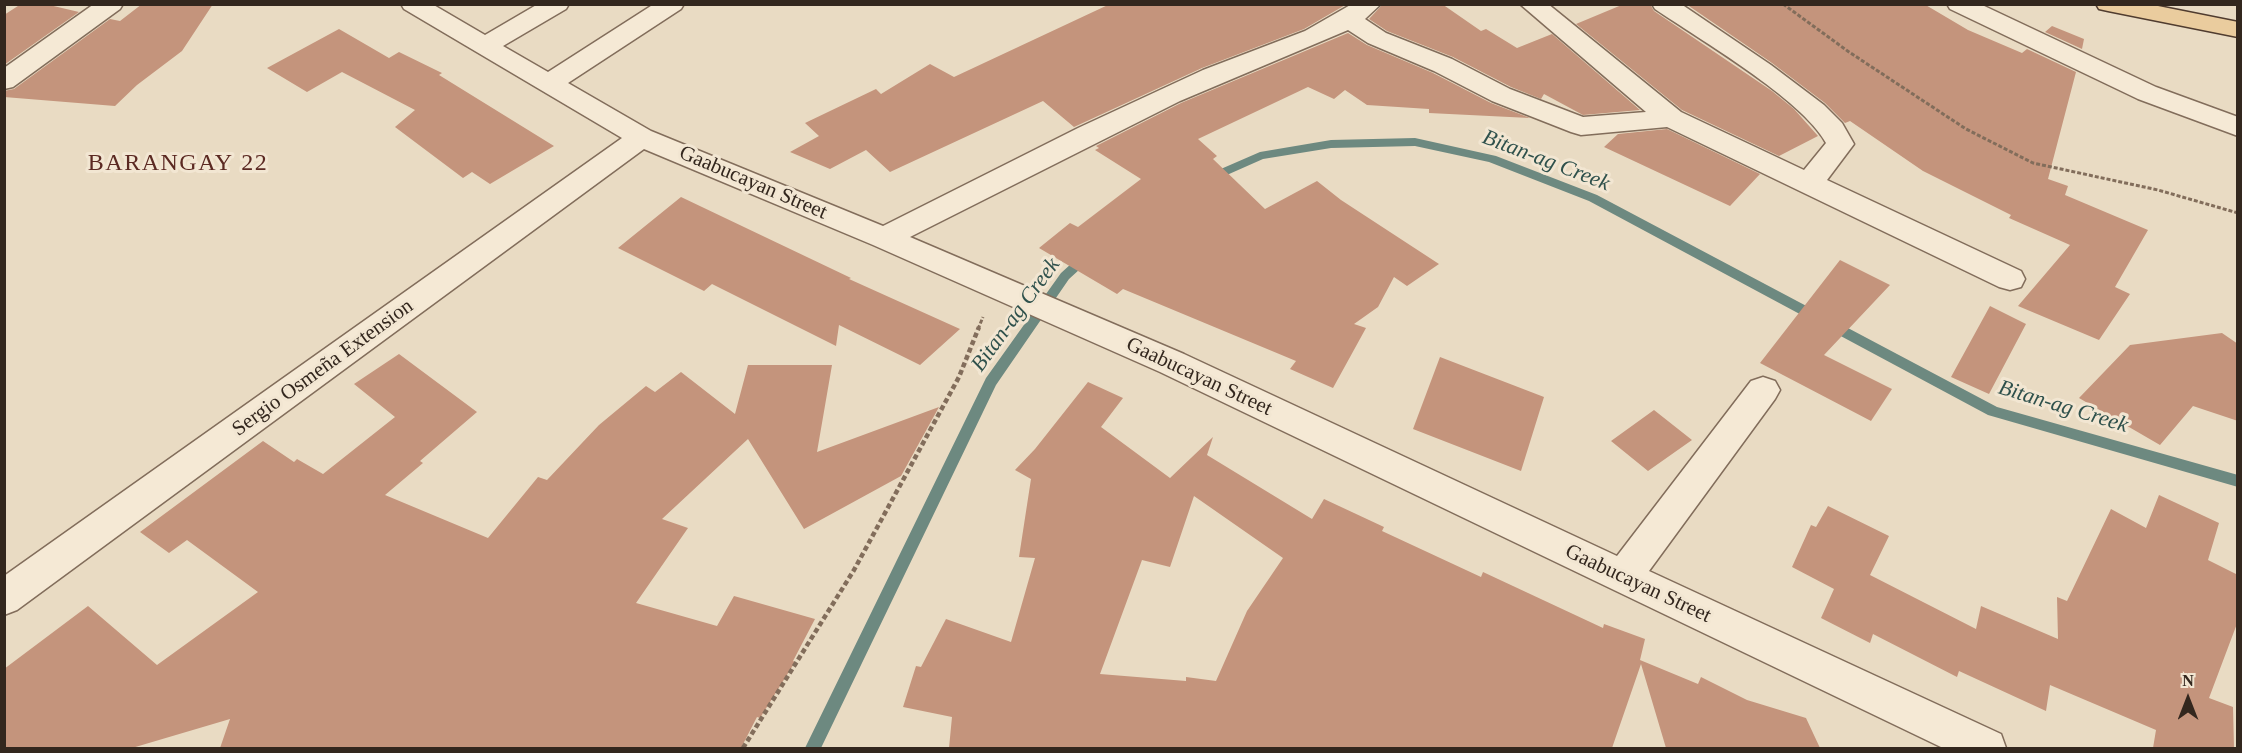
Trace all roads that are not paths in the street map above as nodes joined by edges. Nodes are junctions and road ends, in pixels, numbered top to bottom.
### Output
1 (111, 4) edge
2 (413, 4) edge
3 (557, 4) edge
4 (672, 4) edge
5 (1532, 4) edge
6 (1664, 4) edge
7 (1959, 4) edge
8 (2108, 4) edge
9 (1360, 12) edge
10 (2238, 30) edge
11 (484, 46) junction
12 (4, 81) edge
13 (549, 83) junction
14 (1671, 118) junction
15 (2238, 127) edge
16 (641, 137) junction
17 (1809, 183) junction
18 (884, 238) junction
19 (2010, 279) dead end
20 (1763, 390) dead end
21 (1623, 578) junction
22 (4, 598) edge
23 (1986, 748) edge

1 - 12 street
2 - 11 street, Gaabucayan Street
3 - 11 street
4 - 13 street
5 - 14 street
6 - 17 street
7 - 15 street
8 - 10 main road
9 - 14 street
9 - 18 street
11 - 13 street, Gaabucayan Street
13 - 16 street, Gaabucayan Street
14 - 17 street
16 - 18 street, Gaabucayan Street
16 - 22 street, Sergio Osmeña Extension
17 - 19 street
18 - 21 street, Gaabucayan Street
20 - 21 street
21 - 23 street, Gaabucayan Street

